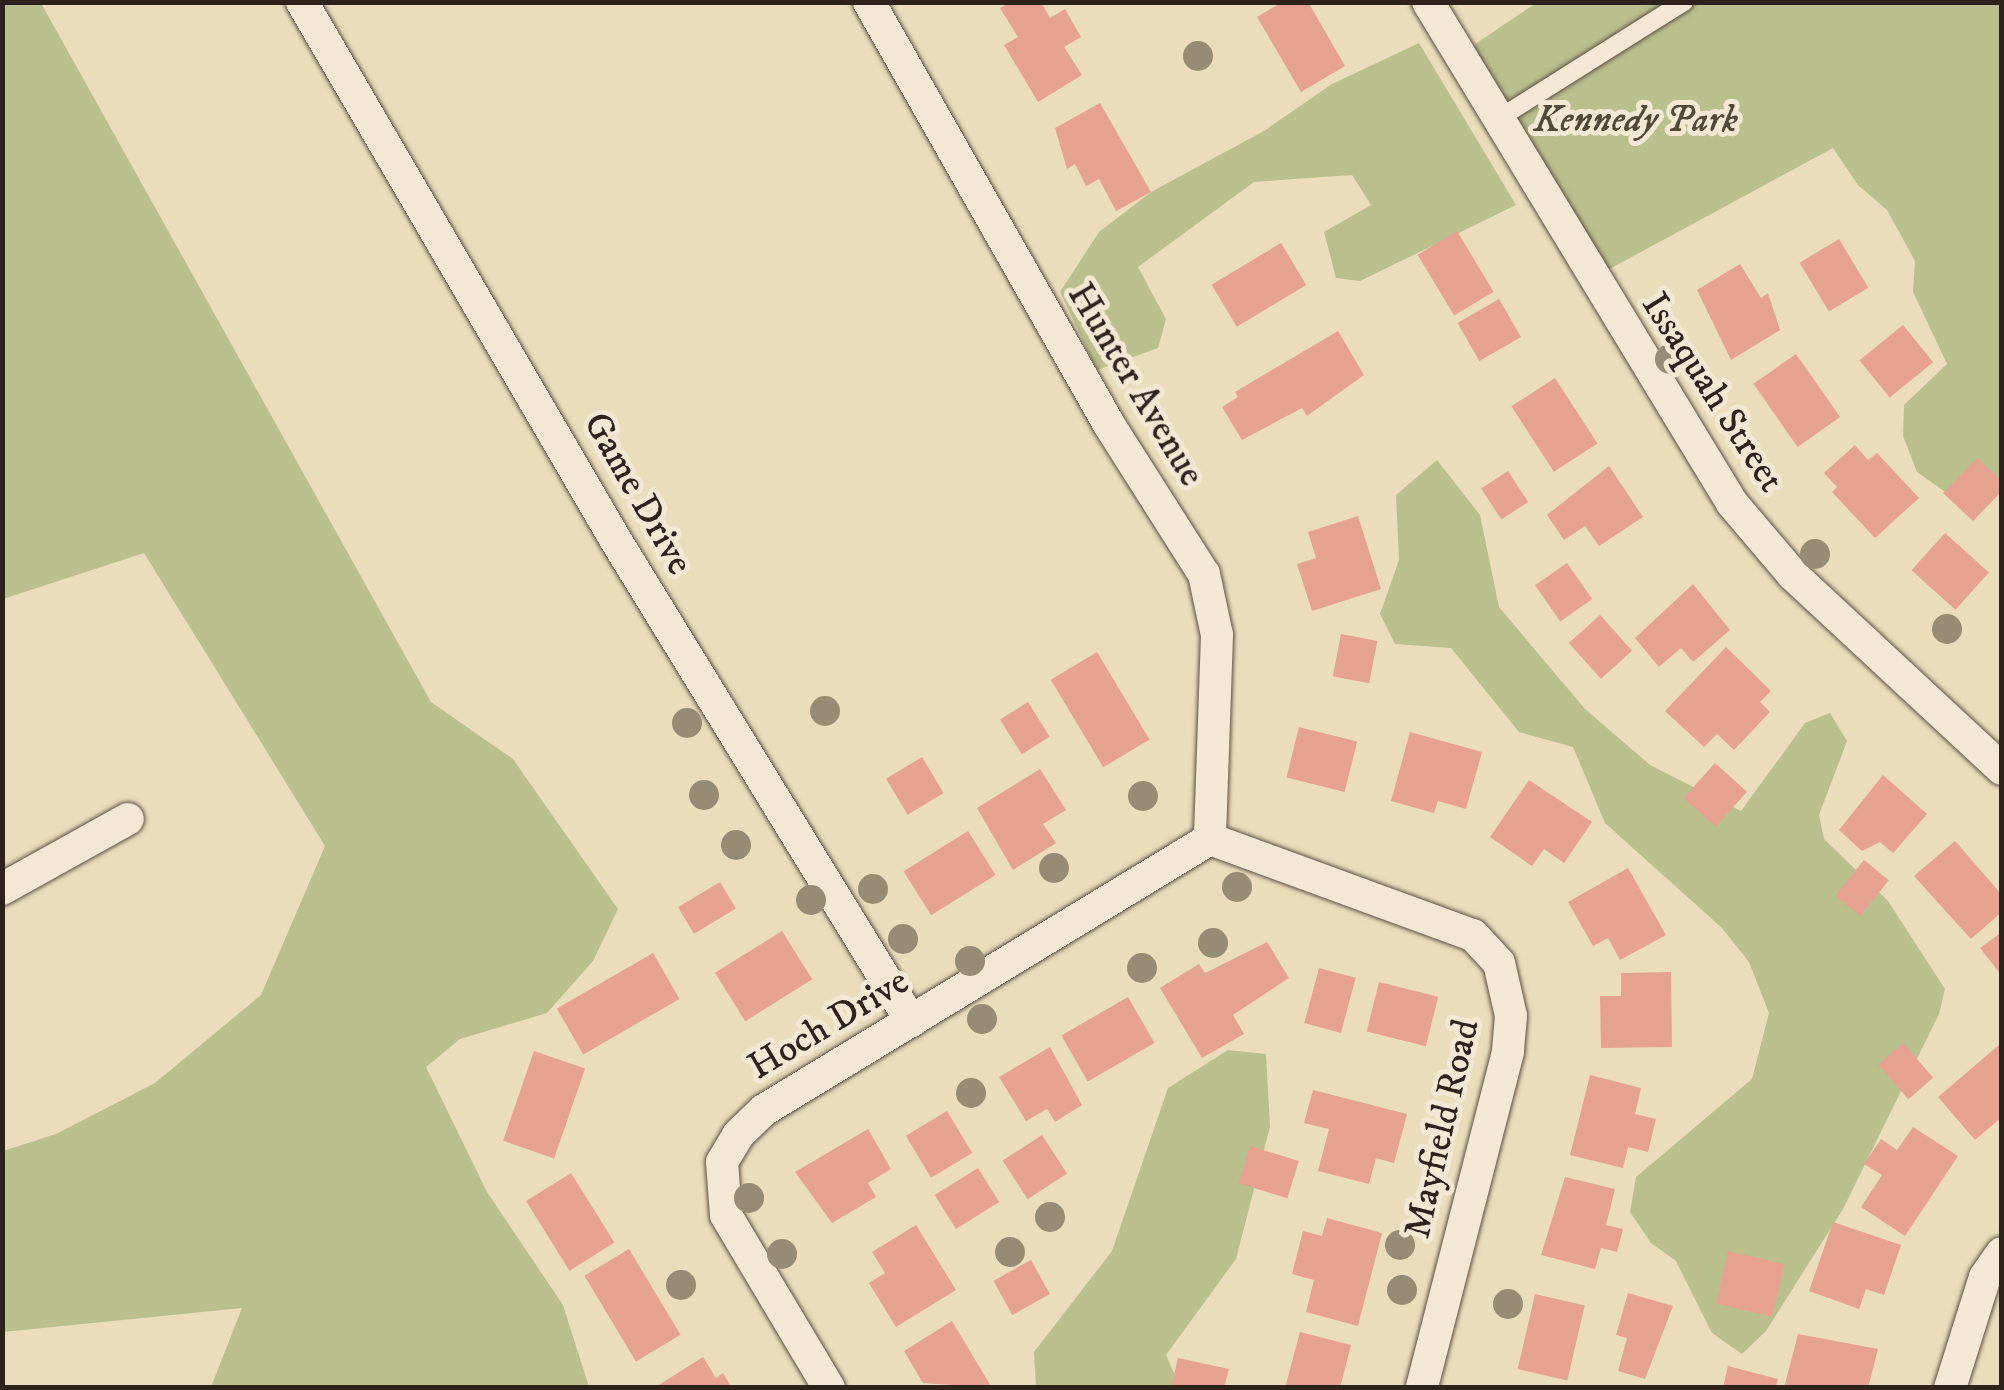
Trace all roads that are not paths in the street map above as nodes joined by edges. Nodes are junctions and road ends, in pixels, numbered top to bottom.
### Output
1 (302, 2) edge
2 (869, 2) edge
3 (1428, 2) edge
4 (1684, 2) edge
5 (1498, 118) junction
6 (2002, 770) edge
7 (128, 820) dead end
8 (1210, 839) junction
9 (2, 889) edge
10 (911, 1021) junction
11 (2002, 1253) edge
12 (830, 1388) edge
13 (1422, 1388) edge
14 (1950, 1388) edge

1 - 10 street, Game Drive
2 - 8 street, Hunter Avenue
3 - 5 street, Issaquah Street
4 - 5 lane
5 - 6 street, Issaquah Street
7 - 9 street
8 - 10 street, Hoch Drive
8 - 13 street, Mayfield Road
10 - 12 street, Hoch Drive
11 - 14 street

